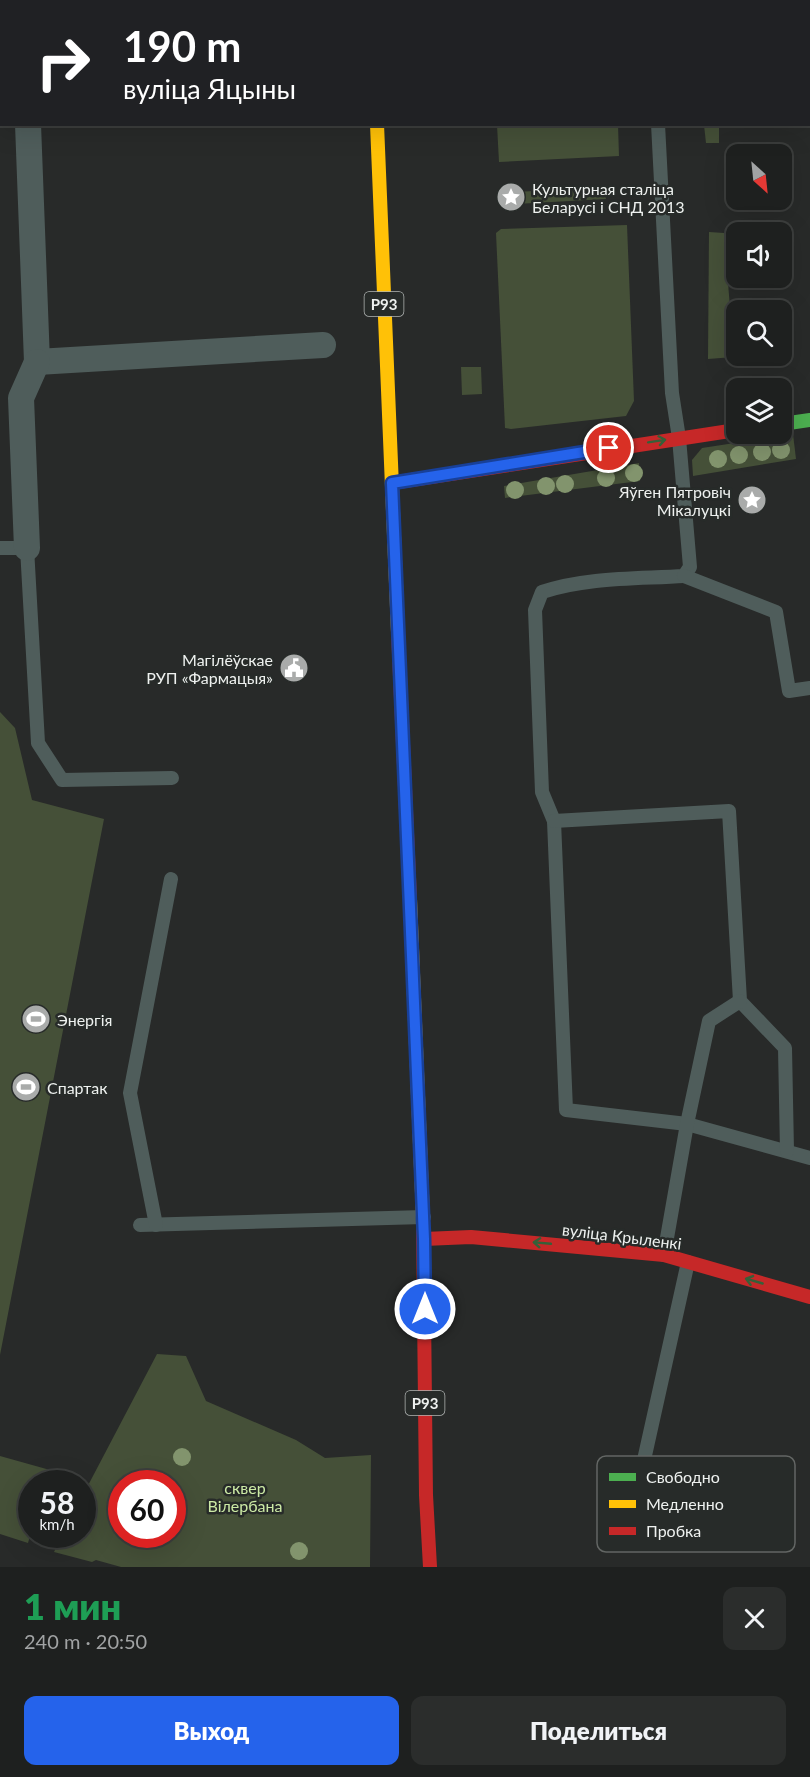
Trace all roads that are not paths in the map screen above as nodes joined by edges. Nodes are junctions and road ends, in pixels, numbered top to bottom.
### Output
1 (28, 126) edge
2 (377, 126) edge
3 (658, 126) edge
4 (323, 345) dead end
5 (37, 362) junction
6 (810, 420) edge
7 (792, 423) edge
8 (726, 431) edge
9 (679, 438) junction
10 (392, 483) junction
11 (0, 548) edge
12 (27, 548) junction
13 (684, 576) junction
14 (810, 688) edge
15 (172, 778) dead end
16 (554, 821) junction
17 (171, 879) dead end
18 (740, 1001) junction
19 (687, 1125) junction
20 (787, 1151) junction
21 (810, 1158) edge
22 (424, 1217) junction
23 (140, 1225) dead end
24 (156, 1225) junction
25 (424, 1239) junction
26 (664, 1255) junction
27 (688, 1262) junction
28 (810, 1297) edge
29 (645, 1456) edge
30 (430, 1567) edge

1 - 5 street
2 - 10 main road, Р93
3 - 9 lane
4 - 5 street
5 - 12 street
6 - 7 main road
8 - 9 main road
10 -> 9 main road
9 - 13 lane
10 - 22 main road, Р93
11 - 12 lane
12 - 15 lane
13 - 14 lane
13 - 16 lane
16 - 18 lane
16 - 19 lane
17 - 24 lane
18 - 19 lane
18 - 20 lane
19 - 20 lane
19 - 26 lane
20 - 21 lane
22 - 24 lane
22 - 25 main road, Р93
23 - 24 lane
26 -> 25 main road, вуліца Крыленкі
25 - 30 main road, Р93
26 - 27 main road, вуліца Крыленкі
28 -> 27 main road, вуліца Крыленкі
27 - 29 lane

